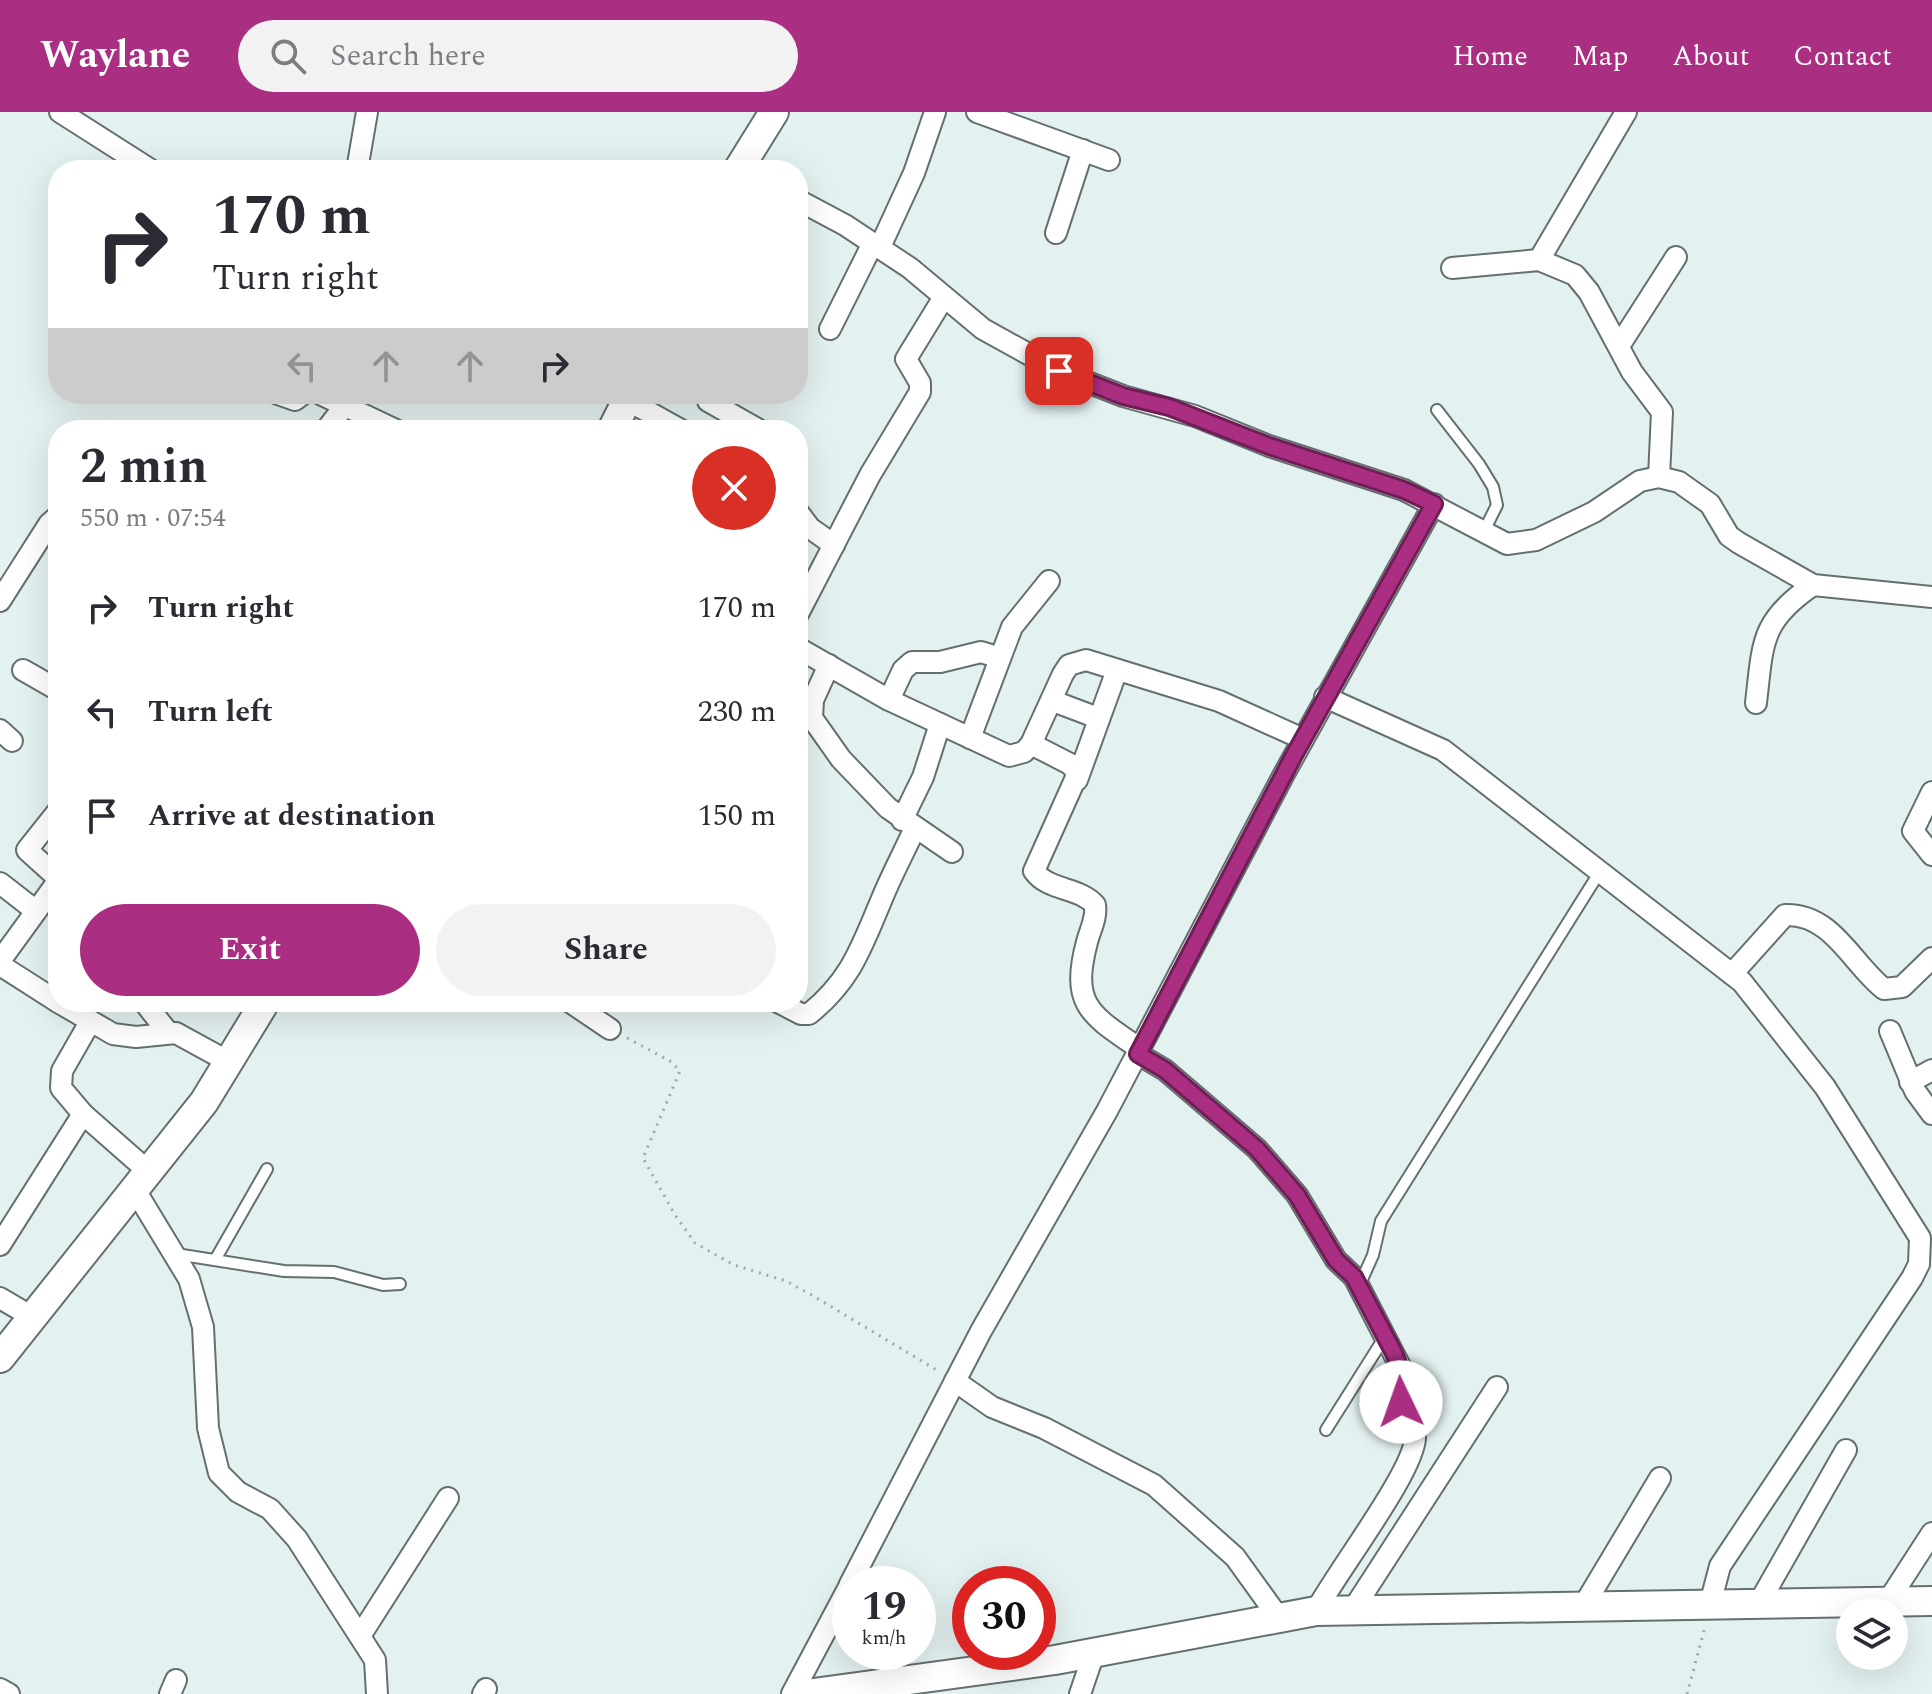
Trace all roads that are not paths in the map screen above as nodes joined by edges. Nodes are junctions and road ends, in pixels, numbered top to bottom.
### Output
1 (60, 112) edge
2 (367, 112) edge
3 (774, 112) edge
4 (935, 112) edge
5 (977, 112) edge
6 (1626, 112) edge
7 (1083, 150) junction
8 (135, 160) edge
9 (359, 160) edge
10 (744, 160) edge
11 (1109, 160) dead end
12 (808, 206) edge
13 (1056, 233) dead end
14 (877, 245) junction
15 (1676, 257) dead end
16 (1539, 260) junction
17 (1452, 268) dead end
18 (944, 297) junction
19 (830, 329) dead end
20 (1619, 346) junction
21 (346, 404) joint
22 (638, 404) edge
23 (713, 404) edge
24 (1437, 410) dead end
25 (334, 420) edge
26 (377, 420) edge
27 (665, 420) edge
28 (741, 420) edge
29 (1659, 477) junction
30 (1434, 504) junction
31 (808, 525) edge
32 (48, 526) edge
33 (1483, 533) junction
34 (834, 545) junction
35 (1049, 581) dead end
36 (1813, 585) junction
37 (808, 595) edge
38 (1932, 597) edge
39 (0, 601) edge
40 (808, 653) edge
41 (1000, 658) junction
42 (829, 665) junction
43 (23, 670) dead end
44 (1117, 670) junction
45 (48, 684) edge
46 (1325, 697) junction
47 (889, 700) junction
48 (1053, 701) junction
49 (1756, 703) dead end
50 (1098, 718) junction
51 (940, 724) junction
52 (970, 738) junction
53 (1303, 739) junction
54 (1031, 744) junction
55 (1077, 780) junction
56 (1932, 792) edge
57 (48, 824) edge
58 (909, 824) junction
59 (952, 852) dead end
60 (1932, 855) edge
61 (48, 870) edge
62 (1599, 873) junction
63 (0, 883) edge
64 (48, 894) edge
65 (36, 911) junction
66 (1, 956) edge
67 (1932, 958) edge
68 (1732, 974) junction
69 (48, 990) edge
70 (77, 1012) edge
71 (152, 1012) edge
72 (259, 1012) edge
73 (585, 1012) edge
74 (797, 1012) edge
75 (90, 1022) junction
76 (610, 1029) road end
77 (167, 1031) junction
78 (1890, 1031) dead end
79 (1139, 1051) junction
80 (229, 1062) junction
81 (1932, 1070) edge
82 (1910, 1082) junction
83 (83, 1114) junction
84 (1932, 1114) edge
85 (267, 1169) dead end
86 (142, 1181) junction
87 (0, 1245) edge
88 (176, 1254) junction
89 (215, 1260) junction
90 (400, 1284) dead end
91 (1359, 1287) junction
92 (0, 1298) edge
93 (34, 1318) junction
94 (1385, 1337) junction
95 (0, 1358) edge
96 (955, 1381) junction
97 (1497, 1387) dead end
98 (1326, 1430) dead end
99 (1846, 1450) dead end
100 (1660, 1478) dead end
101 (448, 1498) dead end
102 (1932, 1533) edge
103 (859, 1566) edge
104 (1890, 1598) edge
105 (1908, 1601) edge
106 (1932, 1601) edge
107 (1836, 1602) edge
108 (1759, 1603) junction
109 (1710, 1604) junction
110 (1584, 1605) junction
111 (1354, 1608) junction
112 (1316, 1611) junction
113 (832, 1618) edge
114 (1279, 1618) junction
115 (360, 1636) junction
116 (1094, 1653) junction
117 (0, 1689) edge
118 (9, 1694) edge
119 (377, 1694) edge
120 (792, 1694) edge
121 (809, 1694) edge
122 (1080, 1694) edge

1 - 8 street
2 - 9 street
3 - 10 street
4 - 14 street
5 - 7 street
6 - 16 street
7 - 11 street
7 - 13 street
12 - 14 street
14 - 18 street
14 - 19 street
15 - 20 street
16 - 17 street
16 - 20 street
18 - 30 street
18 - 34 street
20 - 29 street
21 - 25 street
21 - 26 street
22 - 27 street
23 - 28 street
24 - 33 lane
29 - 33 street
29 - 36 street
30 - 33 street
30 - 46 street
31 - 34 street
32 - 39 street
34 - 37 street
35 - 41 street
36 - 38 street
36 - 49 street
40 - 42 street
41 - 47 street
41 - 52 street
42 - 47 street
42 - 58 street
43 - 45 street
44 - 48 street
44 - 50 street
44 - 53 street
46 - 53 street
46 - 62 street
47 - 51 street
48 - 50 street
48 - 54 street
50 - 55 street
51 - 52 street
51 - 58 street
52 - 54 street
53 - 79 street
54 - 55 street
55 - 79 street
56 - 60 street
57 - 61 street
58 - 59 street
58 - 74 street
62 - 68 street
62 - 91 lane
63 - 65 street
64 - 65 street
65 - 66 street
66 - 69 street
67 - 68 street
68 - 109 street
70 - 75 street
71 - 77 street
72 - 80 street
73 - 76 street
75 - 77 street
75 - 83 street
77 - 80 street
78 - 82 street
79 - 91 street
79 - 96 street
80 - 86 street
81 - 82 street
82 - 84 street
83 - 86 street
83 - 87 street
85 - 89 lane
86 - 88 street
86 - 93 street
88 - 89 lane
88 - 115 street
89 - 90 lane
91 - 94 street
92 - 93 street
93 - 95 street
94 - 98 lane
94 - 112 street
96 - 103 street
96 - 114 street
97 - 111 street
99 - 108 street
100 - 110 street
101 - 115 street
102 - 104 street
105 - 106 street
107 - 108 street
108 - 109 street
109 - 110 street
110 - 111 street
111 - 112 street
112 - 114 street
113 - 120 street
114 - 116 street
115 - 119 street
116 - 121 street
116 - 122 street
117 - 118 street

